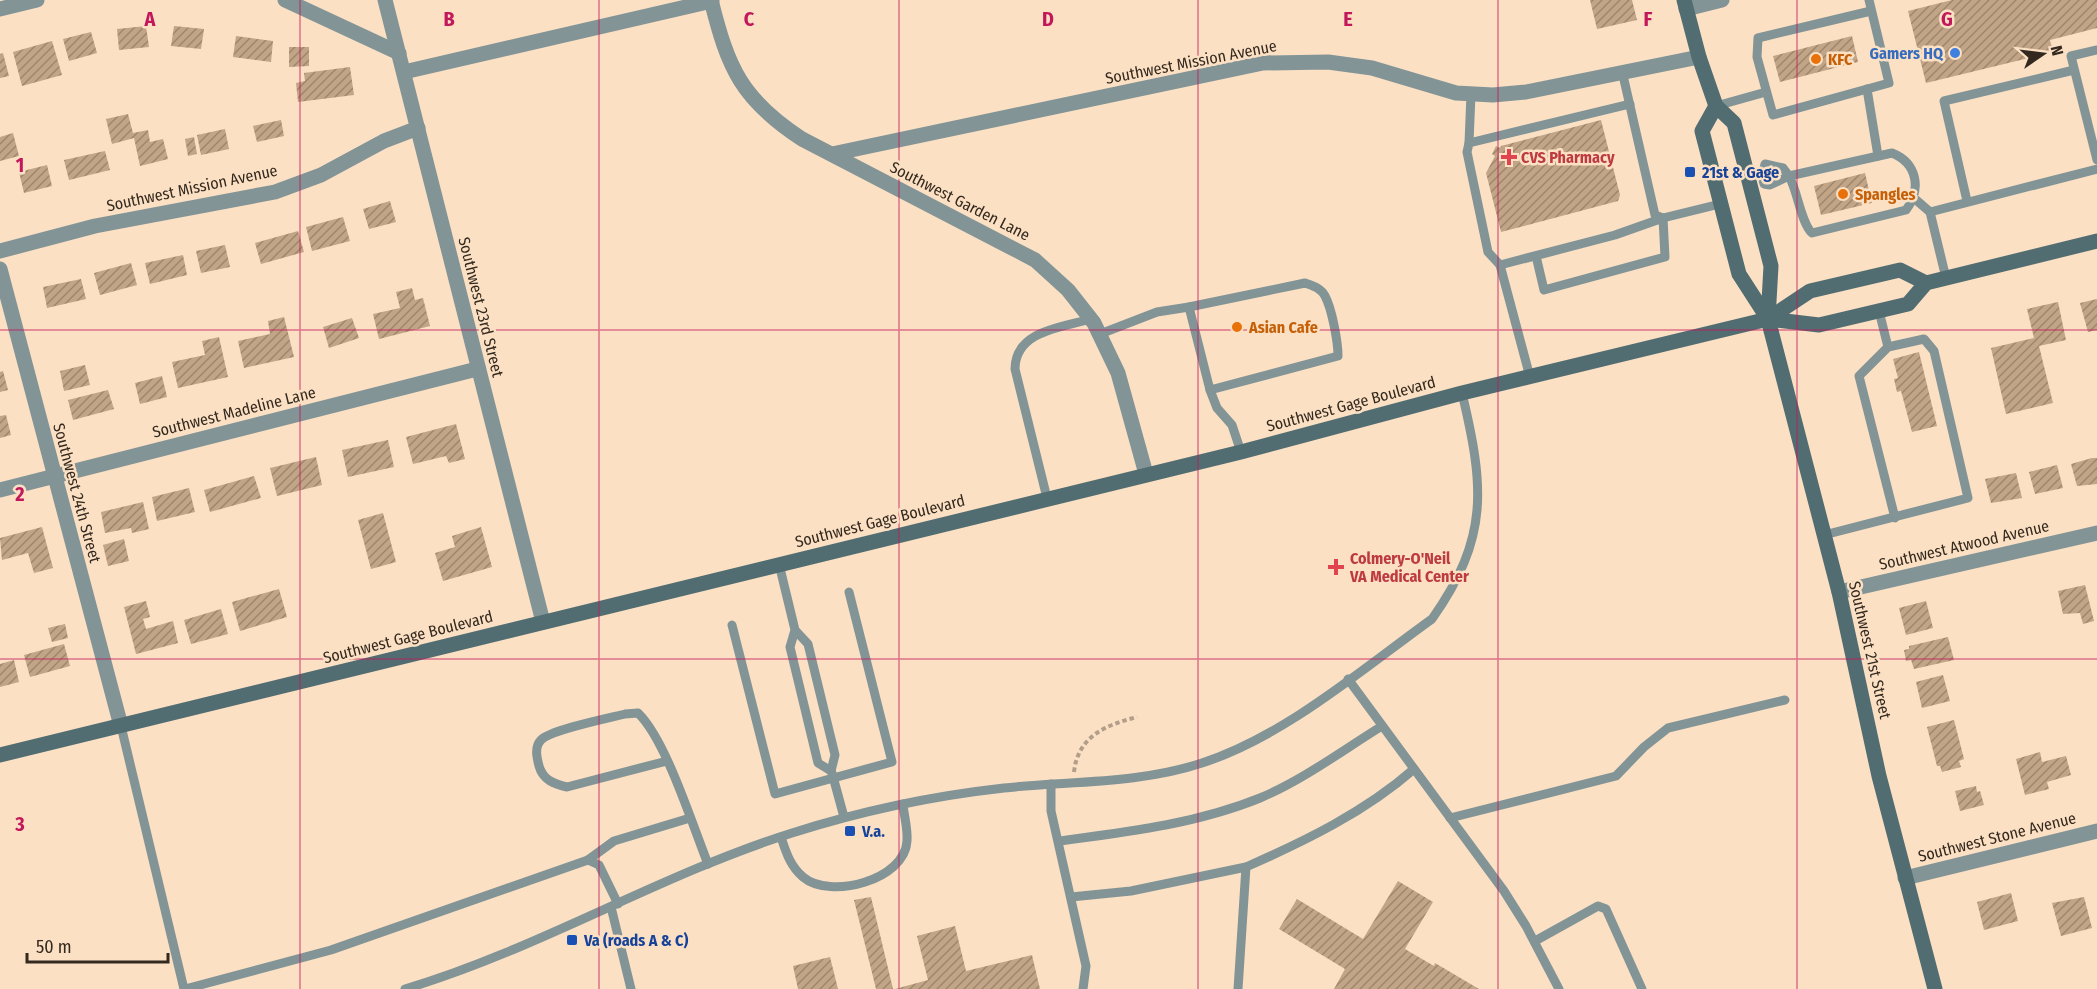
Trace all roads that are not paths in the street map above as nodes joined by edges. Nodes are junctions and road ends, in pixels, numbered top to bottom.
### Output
1 (37, 0) edge
2 (285, 0) edge
3 (385, 0) edge
4 (1722, 0) edge
5 (1869, 0) edge
6 (711, 1) edge
7 (1685, 5) edge
8 (0, 9) edge
9 (1871, 11) junction
10 (2097, 50) edge
11 (399, 53) junction
12 (1699, 57) junction
13 (2074, 70) junction
14 (1622, 71) junction
15 (404, 72) junction
16 (1867, 89) junction
17 (1766, 92) junction
18 (1471, 94) junction
19 (1630, 104) junction
20 (1716, 106) junction
21 (418, 128) junction
22 (1469, 143) junction
23 (832, 154) junction
24 (1878, 156) junction
25 (2097, 160) edge
26 (2097, 169) edge
27 (1790, 176) junction
28 (1755, 178) junction
29 (1915, 199) junction
30 (1968, 201) junction
31 (1720, 204) junction
32 (1930, 212) junction
33 (1663, 218) junction
34 (2097, 241) edge
35 (0, 251) edge
36 (1536, 256) junction
37 (1500, 265) junction
38 (0, 269) edge
39 (1946, 278) junction
40 (1926, 283) junction
41 (1189, 307) junction
42 (1879, 310) junction
43 (1091, 319) junction
44 (1768, 319) junction
45 (1100, 334) junction
46 (1888, 347) junction
47 (477, 369) junction
48 (1530, 376) junction
49 (1210, 390) junction
50 (1462, 393) junction
51 (1241, 452) junction
52 (1146, 474) junction
53 (54, 477) junction
54 (0, 490) edge
55 (1047, 498) junction
56 (1895, 518) junction
57 (2097, 533) edge
58 (1824, 535) junction
59 (779, 564) junction
60 (849, 592) dead end
61 (1839, 592) junction
62 (543, 622) junction
63 (732, 625) dead end
64 (795, 630) junction
65 (1348, 679) junction
66 (1785, 700) dead end
67 (121, 726) junction
68 (1382, 726) junction
69 (0, 755) edge
70 (667, 761) junction
71 (1414, 769) junction
72 (832, 775) junction
73 (1051, 784) junction
74 (903, 804) junction
75 (690, 818) junction
76 (844, 818) junction
77 (1450, 818) junction
78 (2097, 831) edge
79 (781, 837) junction
80 (1059, 841) junction
81 (588, 860) junction
82 (708, 864) junction
83 (1246, 867) junction
84 (1905, 878) junction
85 (1071, 897) junction
86 (614, 906) junction
87 (1534, 941) junction
88 (185, 989) edge
89 (405, 989) edge
90 (631, 989) edge
91 (1083, 989) edge
92 (1238, 989) edge
93 (1559, 989) edge
94 (1642, 989) edge
95 (1935, 989) edge

1 - 8 street
2 - 11 street
3 - 11 street, Southwest 23rd Street
4 - 7 street
5 - 9 lane
6 - 15 street
6 - 23 street, Southwest Garden Lane
7 - 12 main road, Southwest 21st Street
9 - 16 lane
9 - 17 lane
10 - 13 lane
11 - 15 street, Southwest 23rd Street
12 - 14 street, Southwest Mission Avenue
12 - 20 main road, Southwest 21st Street
13 - 25 lane
13 - 30 lane
14 - 18 street, Southwest Mission Avenue
14 - 19 lane
15 - 21 street, Southwest 23rd Street
16 - 17 lane
16 - 24 lane
17 - 20 lane
18 - 22 lane
18 - 23 street, Southwest Mission Avenue
19 - 22 lane
19 - 33 lane
20 - 28 main road, Southwest 21st Street
20 - 31 main road, Southwest 21st Street
21 - 35 street, Southwest Mission Avenue
21 - 47 street, Southwest 23rd Street
22 - 37 lane
23 - 43 street, Southwest Garden Lane
24 - 27 lane
24 - 29 lane
26 - 30 lane
27 - 28 lane
27 - 28 lane
27 - 29 lane
28 - 44 main road, Southwest 21st Street
29 - 32 lane
30 - 32 lane
31 - 33 lane
31 - 44 main road, Southwest 21st Street
32 - 39 lane
33 - 36 lane
33 - 36 lane
34 - 39 main road
36 - 37 lane
37 - 48 lane
38 - 53 street, Southwest 24th Street
39 - 40 main road
40 - 42 main road, Southwest Gage Boulevard
40 - 44 main road, Southwest Gage Boulevard
41 - 45 lane
41 - 49 lane
41 - 49 lane
42 - 44 main road, Southwest Gage Boulevard
42 - 46 lane
43 - 45 street, Southwest Garden Lane
43 - 55 lane
44 - 48 main road, Southwest Gage Boulevard
44 - 58 main road, Southwest 21st Street
45 - 52 street, Southwest Garden Lane
46 - 56 lane
46 - 56 lane
47 - 53 street, Southwest Madeline Lane
47 - 62 street, Southwest 23rd Street
48 - 50 main road, Southwest Gage Boulevard
49 - 51 lane
50 - 51 main road, Southwest Gage Boulevard
50 - 65 lane
51 - 52 main road, Southwest Gage Boulevard
52 - 55 main road, Southwest Gage Boulevard
53 - 54 street, Southwest Madeline Lane
53 - 67 street, Southwest 24th Street
55 - 59 main road, Southwest Gage Boulevard
56 - 58 lane
57 - 61 street, Southwest Atwood Avenue
58 - 61 main road, Southwest 21st Street
59 - 62 main road, Southwest Gage Boulevard
59 - 64 lane
60 - 72 lane
61 - 84 main road, Southwest 21st Street
62 - 67 main road, Southwest Gage Boulevard
63 - 72 lane
64 - 72 lane
64 - 72 lane
65 - 68 lane
65 - 73 lane
66 - 77 lane
67 - 69 main road, Southwest Gage Boulevard
67 - 88 lane
68 - 71 lane
68 - 80 lane
70 - 70 lane
70 - 75 lane
71 - 77 lane
71 - 83 lane
72 - 76 lane
73 - 74 lane
73 - 80 lane
74 - 76 lane
74 - 79 lane
75 - 81 lane
75 - 82 lane
76 - 79 lane
77 - 87 lane
78 - 84 street, Southwest Stone Avenue
79 - 82 lane
80 - 85 lane
81 - 86 lane
81 - 88 lane
82 - 86 lane
83 - 85 lane
83 - 92 lane
84 - 95 main road, Southwest 21st Street
85 - 91 lane
86 - 89 lane
86 - 90 lane
87 - 93 lane
87 - 94 lane

